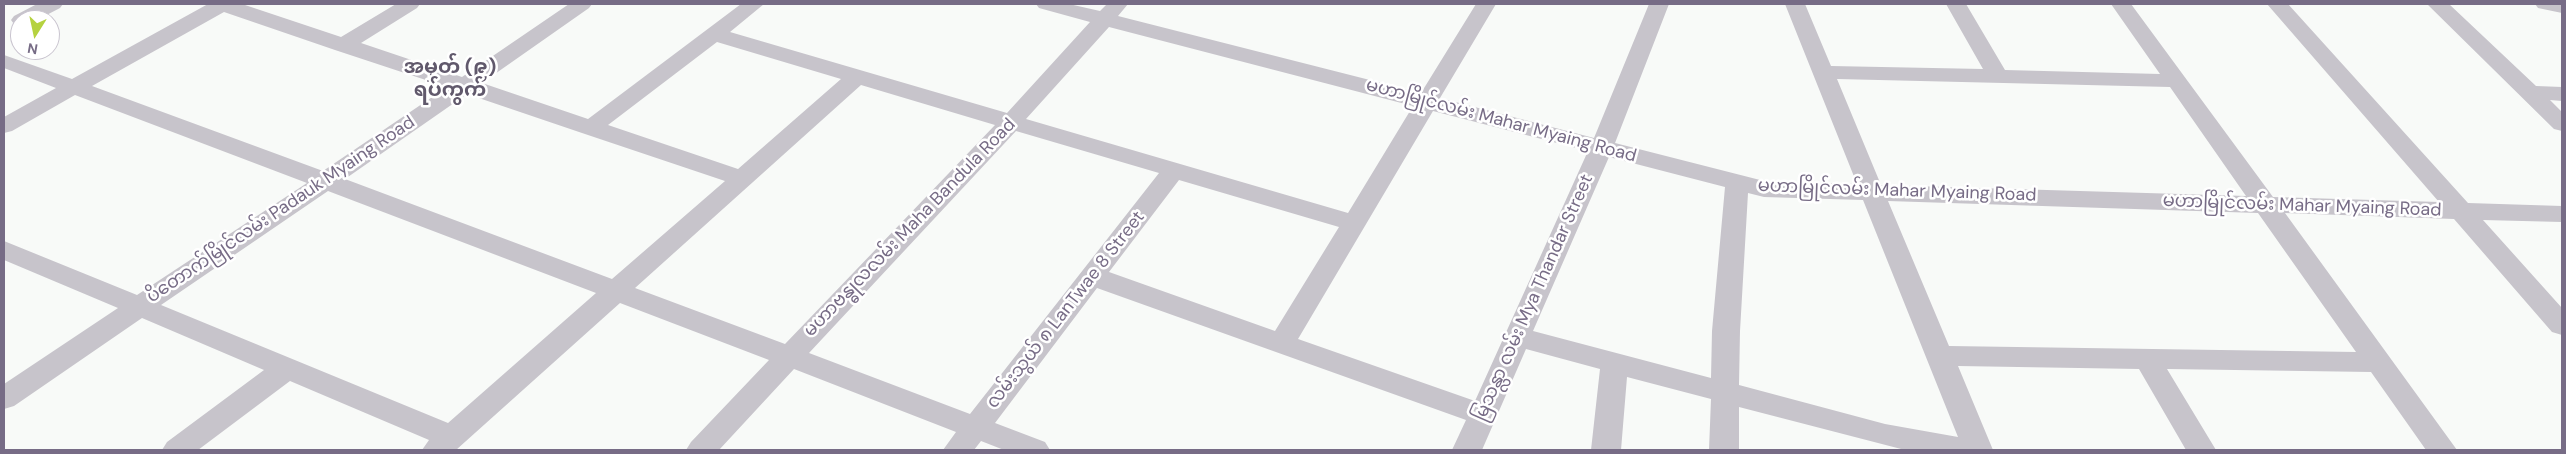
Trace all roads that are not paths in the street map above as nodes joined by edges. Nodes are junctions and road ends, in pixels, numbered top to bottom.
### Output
1 (53, 4) edge
2 (223, 4) edge
3 (410, 4) edge
4 (582, 4) edge
5 (754, 4) edge
6 (1046, 4) edge
7 (1486, 4) edge
8 (1659, 4) edge
9 (1795, 4) edge
10 (1956, 4) edge
11 (2121, 4) edge
12 (2277, 4) edge
13 (2437, 4) edge
14 (2544, 4) edge
15 (2562, 7) edge
16 (41, 10) edge
17 (1110, 11) edge
18 (713, 34) junction
19 (343, 45) junction
20 (4, 62) edge
21 (1822, 72) junction
22 (1998, 76) junction
23 (856, 77) junction
24 (2176, 81) junction
25 (464, 85) junction
26 (74, 87) junction
27 (2529, 93) junction
28 (2562, 94) edge
29 (1427, 101) junction
30 (1011, 122) junction
31 (2562, 124) edge
32 (4, 126) edge
33 (590, 128) junction
34 (1602, 146) junction
35 (1174, 170) junction
36 (742, 178) junction
37 (326, 181) junction
38 (1737, 182) junction
39 (1872, 192) junction
40 (2265, 205) junction
41 (2462, 211) junction
42 (2562, 214) edge
43 (1354, 222) junction
44 (4, 250) edge
45 (1092, 276) junction
46 (615, 292) junction
47 (139, 307) junction
48 (2562, 325) edge
49 (1517, 337) junction
50 (1282, 342) junction
51 (1940, 356) junction
52 (787, 357) junction
53 (2148, 359) junction
54 (2376, 362) junction
55 (1614, 364) junction
56 (287, 368) junction
57 (1725, 392) junction
58 (4, 398) edge
59 (1483, 415) junction
60 (975, 428) junction
61 (445, 444) edge
62 (177, 450) edge
63 (701, 450) edge
64 (958, 450) edge
65 (1035, 450) edge
66 (1467, 450) edge
67 (1606, 450) edge
68 (1724, 450) edge
69 (1964, 450) edge
70 (1978, 450) edge
71 (2200, 450) edge
72 (2442, 450) edge

1 - 16 street
2 - 19 street
2 - 26 street
3 - 19 street
4 - 25 street, ပိတောက်မြိုင်လမ်း Padauk Myaing Road
5 - 18 street
6 - 17 street, မဟာမြိုင်လမ်း Mahar Myaing Road
7 - 29 street
8 - 34 street, မြသန္လာ လမ်း Mya Thandar Street
9 - 21 street
10 - 22 street
11 - 24 street
12 - 41 street
13 - 27 street
14 - 15 street
17 - 29 street, မဟာမြိုင်လမ်း Mahar Myaing Road
17 - 30 street, မဟာဗန္ဓုလလမ်း Maha Bandula Road
18 - 23 street
18 - 33 street
19 - 25 street
20 - 26 street
21 - 22 street
21 - 39 street
22 - 24 street
23 - 30 street
23 - 36 street
24 - 40 street
25 - 33 street
25 - 37 street, ပိတောက်မြိုင်လမ်း Padauk Myaing Road
26 - 32 street
26 - 37 street
27 - 28 street
27 - 31 street
29 - 34 street, မဟာမြိုင်လမ်း Mahar Myaing Road
29 - 43 street
30 - 35 street
30 - 52 street, မဟာဗန္ဓုလလမ်း Maha Bandula Road
33 - 36 street
34 - 38 street, မဟာမြိုင်လမ်း Mahar Myaing Road
34 - 49 street, မြသန္လာ လမ်း Mya Thandar Street
35 - 43 street
35 - 45 street, လမ်းသွယ် ၈ LanTwae 8 Street
36 - 46 street
37 - 46 street
37 - 47 street, ပိတောက်မြိုင်လမ်း Padauk Myaing Road
38 - 39 street, မဟာမြိုင်လမ်း Mahar Myaing Road
38 - 57 street
39 - 40 street, မဟာမြိုင်လမ်း Mahar Myaing Road
39 - 51 street
40 - 41 street, မဟာမြိုင်လမ်း Mahar Myaing Road
40 - 54 street
41 - 42 street, မဟာမြိုင်လမ်း Mahar Myaing Road
41 - 48 street
43 - 50 street
44 - 47 street
45 - 50 street
45 - 60 street, လမ်းသွယ် ၈ LanTwae 8 Street
46 - 52 street
46 - 61 street
47 - 56 street
47 - 58 street, ပိတောက်မြိုင်လမ်း Padauk Myaing Road
49 - 55 street
49 - 59 street, မြသန္လာ လမ်း Mya Thandar Street
50 - 59 street
51 - 53 street
51 - 70 street
52 - 60 street
52 - 63 street, မဟာဗန္ဓုလလမ်း Maha Bandula Road
53 - 54 street
53 - 71 street
54 - 72 street
55 - 57 street
55 - 67 street
56 - 61 street
56 - 62 street
57 - 68 street
57 - 69 street
59 - 66 street, မြသန္လာ လမ်း Mya Thandar Street
60 - 64 street, လမ်းသွယ် ၈ LanTwae 8 Street
60 - 65 street

